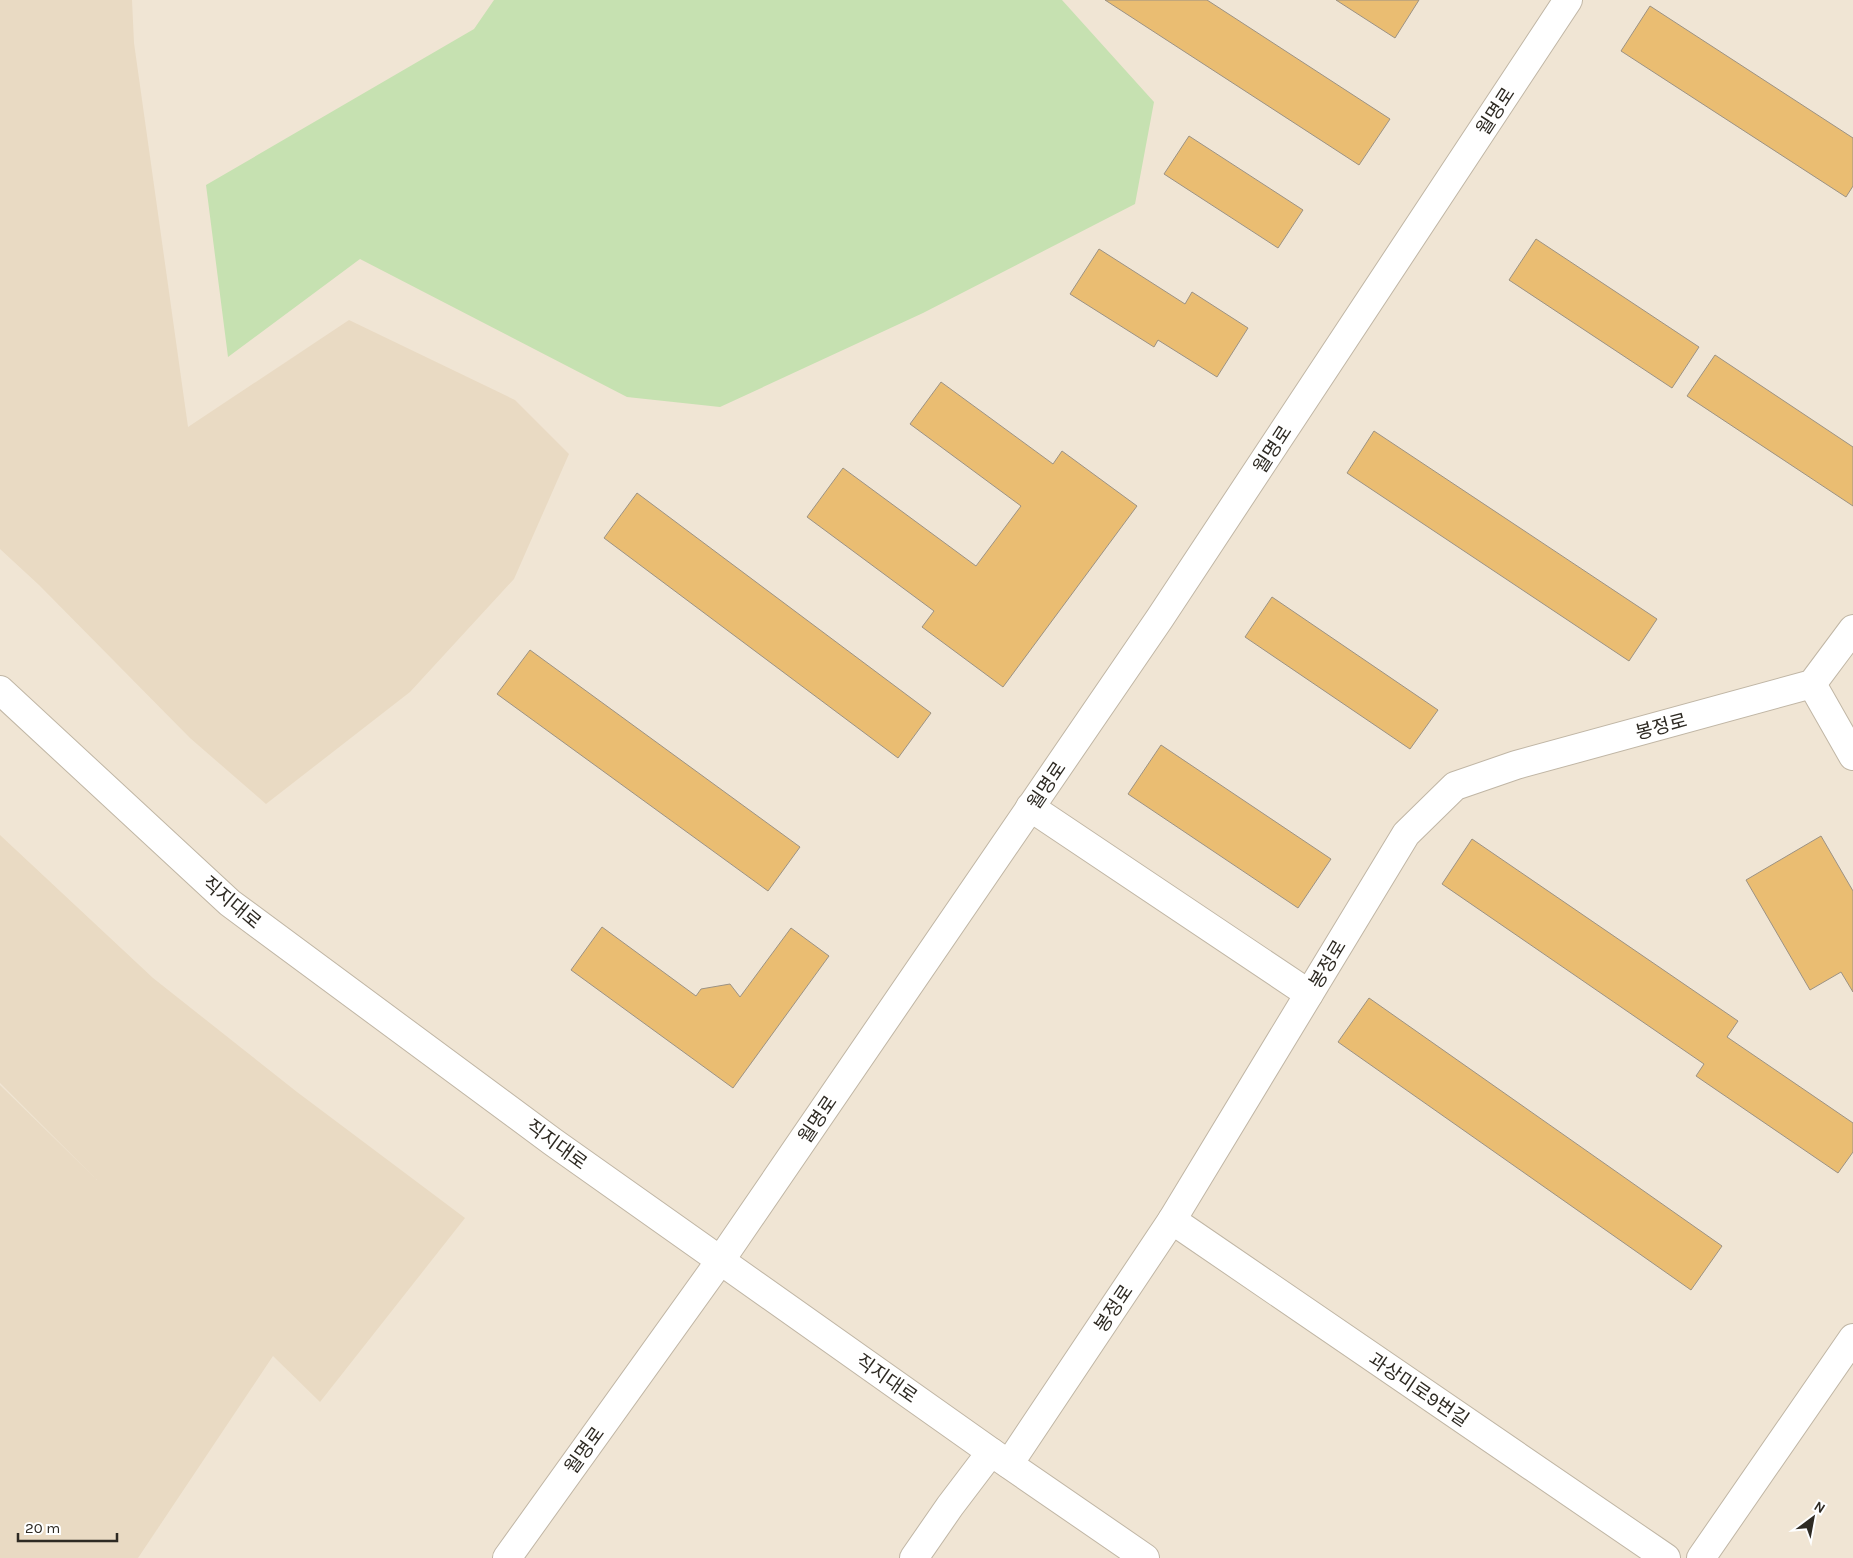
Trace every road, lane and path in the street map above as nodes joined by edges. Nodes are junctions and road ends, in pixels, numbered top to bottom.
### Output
1 (1568, 0) edge
2 (1853, 629) edge
3 (1812, 684) junction
4 (0, 690) edge
5 (1853, 756) edge
6 (1030, 807) junction
7 (1309, 994) junction
8 (1172, 1220) junction
9 (720, 1261) junction
10 (1853, 1338) edge
11 (1000, 1458) junction
12 (507, 1558) edge
13 (914, 1558) edge
14 (1145, 1558) edge
15 (1666, 1558) edge
16 (1701, 1558) edge

1 - 6 street, 월명로
2 - 3 street
3 - 5 street
3 - 7 street, 봉정로
4 - 9 street, 직지대로
6 - 7 street
6 - 9 street, 월명로
7 - 8 street, 봉정로
8 - 11 street, 봉정로
8 - 15 street, 과상미로9번길
9 - 11 street, 직지대로
9 - 12 street, 월명로
10 - 16 street
11 - 13 street, 봉정로
11 - 14 street, 직지대로

